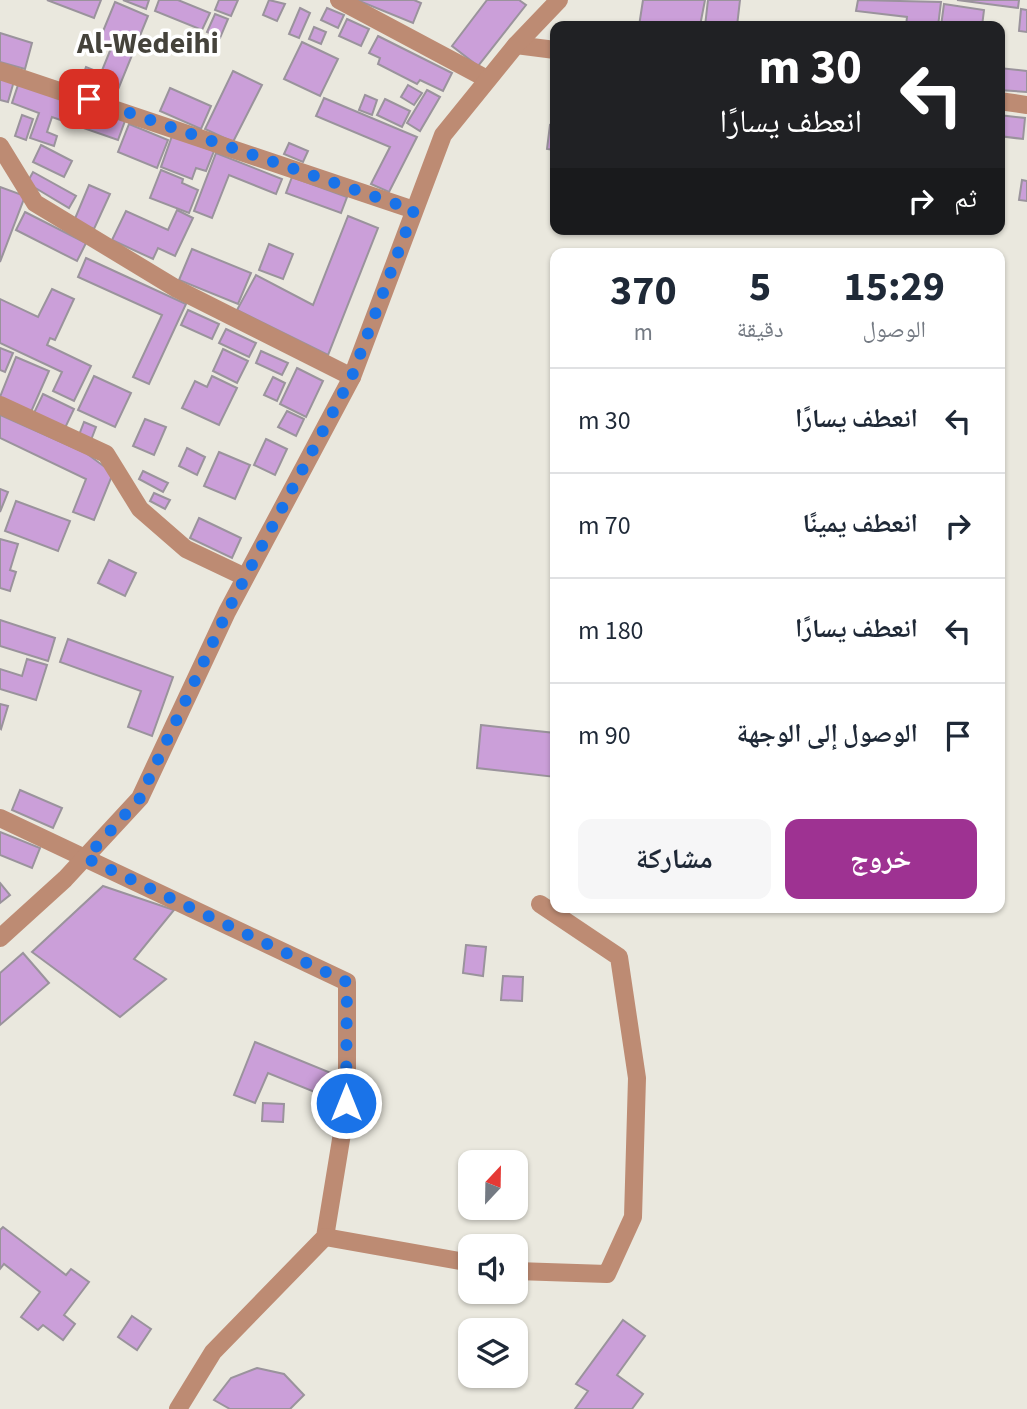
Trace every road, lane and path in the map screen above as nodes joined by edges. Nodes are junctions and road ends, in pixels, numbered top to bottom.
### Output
1 (339, 0) edge
2 (559, 0) edge
3 (516, 45) junction
4 (550, 49) edge
5 (0, 71) edge
6 (487, 79) junction
7 (1005, 102) edge
8 (1027, 104) edge
9 (0, 146) edge
10 (414, 210) junction
11 (352, 376) junction
12 (0, 405) edge
13 (245, 577) junction
14 (0, 818) edge
15 (86, 858) junction
16 (540, 904) dead end
17 (550, 911) edge
18 (553, 913) edge
19 (0, 938) edge
20 (326, 1237) junction
21 (458, 1261) edge
22 (528, 1271) edge
23 (178, 1409) edge

1 - 6 street
2 - 3 street
3 - 4 street
3 - 6 street
5 - 10 street
6 - 10 street
7 - 8 street
9 - 11 street
10 - 11 street
11 - 13 street
12 - 13 street
13 - 15 street
14 - 15 street
15 - 19 street
15 - 20 street
16 - 17 street
18 - 22 street
20 - 21 street
20 - 23 street

